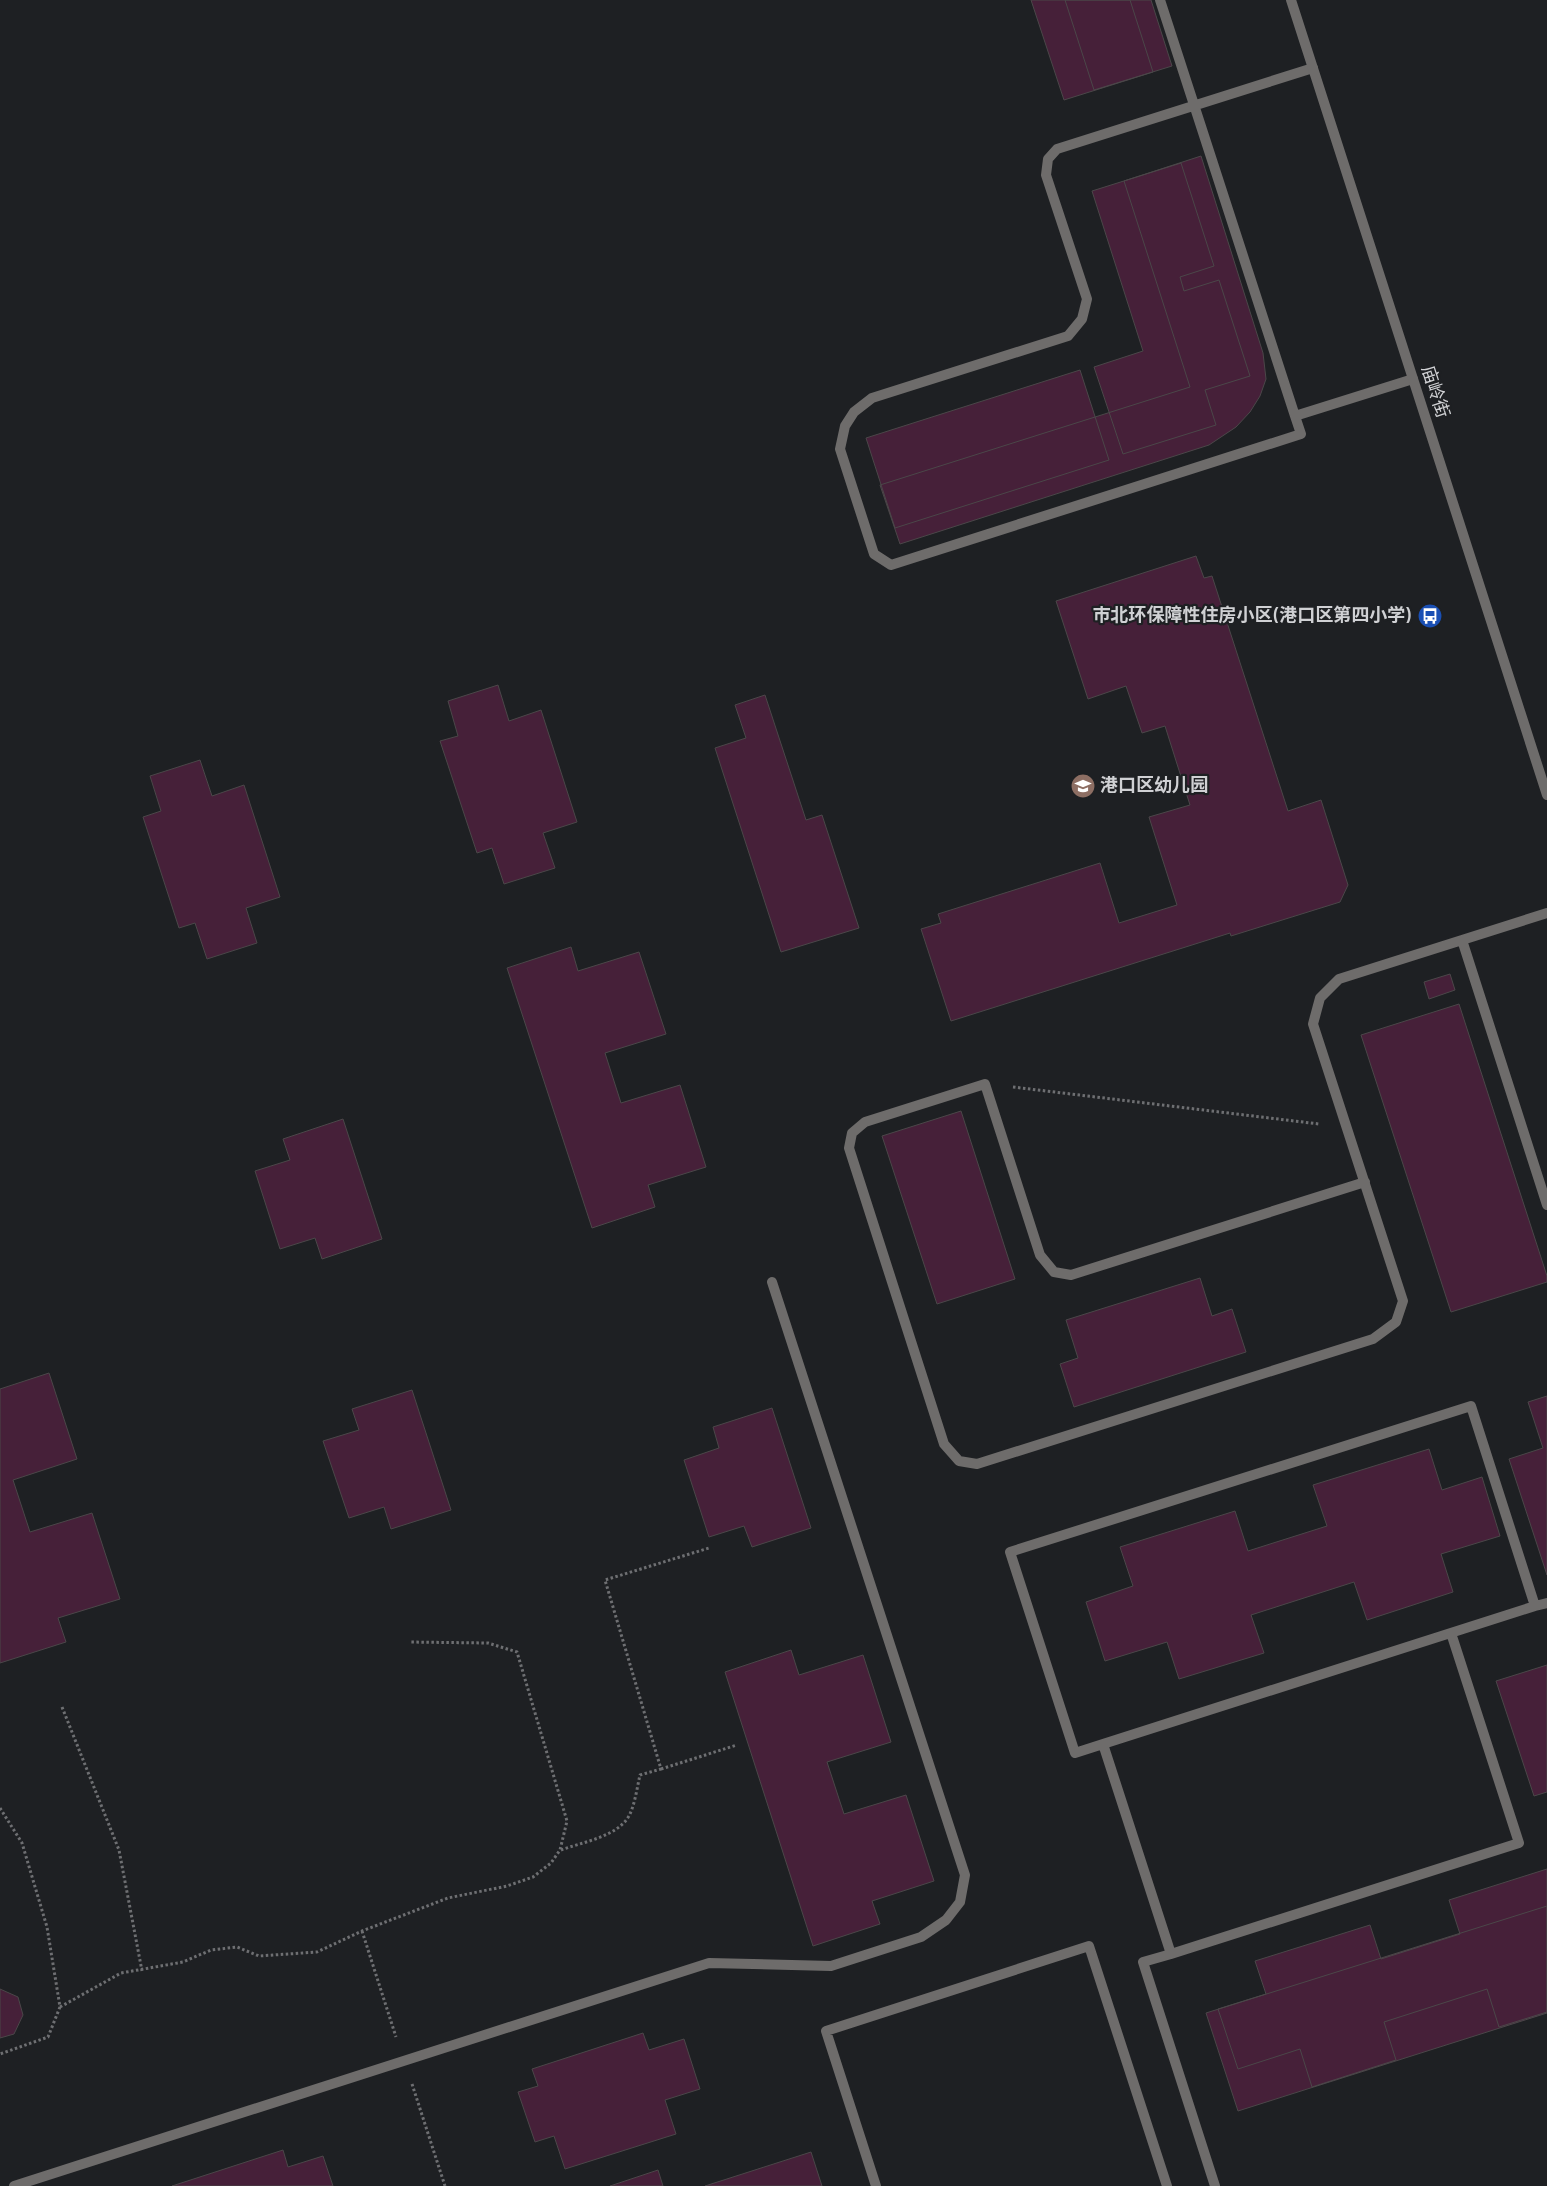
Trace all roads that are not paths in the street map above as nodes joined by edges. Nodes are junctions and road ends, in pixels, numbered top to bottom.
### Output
1 (1160, 0) edge
2 (1291, 0) edge
3 (1313, 68) junction
4 (1194, 106) junction
5 (1413, 379) junction
6 (1295, 416) junction
7 (1547, 795) edge
8 (1547, 913) edge
9 (1462, 940) junction
10 (1365, 1182) junction
11 (1547, 1204) edge
12 (772, 1282) dead end
13 (1547, 1603) edge
14 (1536, 1606) junction
15 (1451, 1633) junction
16 (1103, 1744) junction
17 (1171, 1954) junction
18 (14, 2186) edge
19 (876, 2186) edge
20 (1167, 2186) edge
21 (1215, 2186) edge

1 - 4 street
2 - 3 street, 庙岭街
3 - 4 street
3 - 5 street, 庙岭街
4 - 6 street
4 - 6 street
5 - 6 street
5 - 7 street, 庙岭街
8 - 9 street
9 - 10 street
9 - 11 street
10 - 10 street
12 - 18 street
13 - 14 street
14 - 15 street
14 - 16 street
15 - 16 street
15 - 17 street
16 - 17 street
17 - 21 street
19 - 20 street

